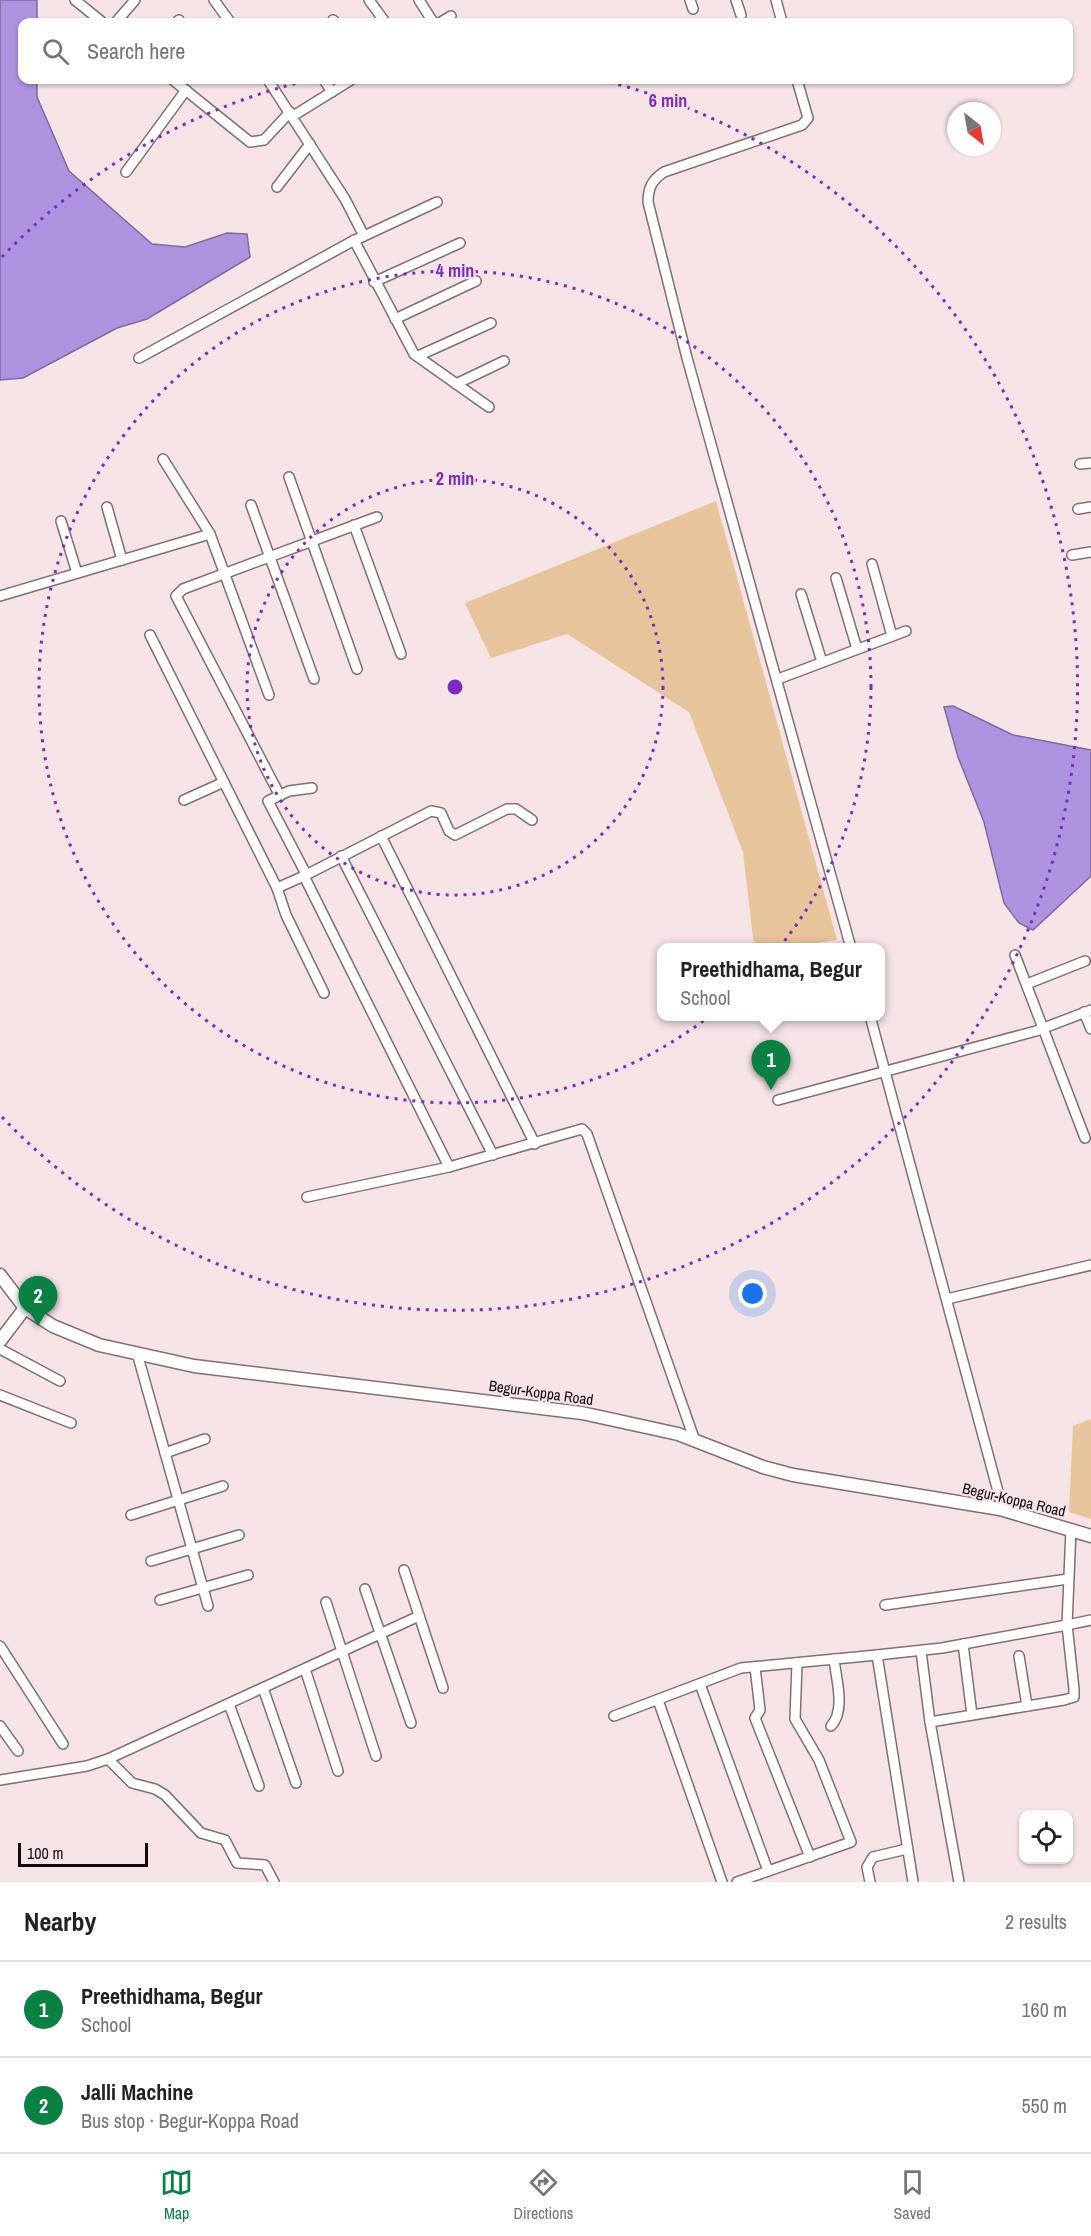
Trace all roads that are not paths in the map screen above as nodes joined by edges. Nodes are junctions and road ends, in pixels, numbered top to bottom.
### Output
1 (75, 0) edge
2 (135, 0) edge
3 (214, 0) edge
4 (369, 0) edge
5 (419, 0) edge
6 (736, 0) edge
7 (776, 0) edge
8 (741, 15) dead end
9 (451, 16) dead end
10 (97, 18) edge
11 (119, 18) edge
12 (227, 18) edge
13 (382, 18) edge
14 (430, 18) edge
15 (448, 18) edge
16 (781, 18) edge
17 (178, 84) edge
18 (271, 84) edge
19 (327, 84) edge
20 (345, 84) edge
21 (798, 84) edge
22 (186, 90) junction
23 (332, 92) junction
24 (292, 114) junction
25 (310, 144) junction
26 (126, 172) dead end
27 (277, 187) dead end
28 (437, 202) dead end
29 (364, 236) junction
30 (354, 240) junction
31 (460, 243) dead end
32 (476, 281) dead end
33 (374, 282) junction
34 (395, 319) junction
35 (490, 323) dead end
36 (418, 357) junction
37 (139, 358) dead end
38 (504, 360) dead end
39 (456, 384) junction
40 (489, 407) dead end
41 (164, 459) dead end
42 (1091, 463) edge
43 (1080, 465) dead end
44 (289, 477) dead end
45 (251, 505) dead end
46 (107, 507) dead end
47 (1091, 507) edge
48 (1078, 509) dead end
49 (377, 517) dead end
50 (61, 521) dead end
51 (354, 525) junction
52 (210, 534) junction
53 (311, 541) junction
54 (1091, 552) edge
55 (1071, 555) dead end
56 (270, 557) junction
57 (122, 560) junction
58 (872, 564) dead end
59 (77, 573) junction
60 (225, 573) junction
61 (836, 578) dead end
62 (801, 594) dead end
63 (0, 596) edge
64 (906, 631) dead end
65 (150, 635) dead end
66 (892, 636) junction
67 (857, 649) junction
68 (401, 654) dead end
69 (822, 662) junction
70 (357, 669) dead end
71 (778, 679) junction
72 (314, 680) dead end
73 (269, 695) dead end
74 (224, 782) junction
75 (312, 788) dead end
76 (280, 796) junction
77 (184, 800) dead end
78 (532, 820) dead end
79 (381, 836) junction
80 (341, 856) junction
81 (305, 875) junction
82 (277, 888) junction
83 (850, 943) edge
84 (1016, 955) dead end
85 (1085, 961) dead end
86 (1027, 984) junction
87 (324, 993) dead end
88 (1088, 1011) edge
89 (871, 1021) edge
90 (1044, 1028) junction
91 (1091, 1029) edge
92 (885, 1070) junction
93 (778, 1100) dead end
94 (1085, 1138) dead end
95 (535, 1144) junction
96 (493, 1155) junction
97 (449, 1167) junction
98 (307, 1197) dead end
99 (1091, 1265) edge
100 (0, 1275) edge
101 (947, 1299) junction
102 (25, 1308) junction
103 (0, 1341) edge
104 (0, 1349) edge
105 (137, 1353) junction
106 (60, 1381) dead end
107 (0, 1395) edge
108 (71, 1423) dead end
109 (205, 1439) dead end
110 (695, 1441) junction
111 (165, 1453) junction
112 (223, 1486) dead end
113 (178, 1501) junction
114 (1004, 1510) junction
115 (131, 1515) dead end
116 (1071, 1528) junction
117 (239, 1535) dead end
118 (1091, 1536) edge
119 (192, 1549) junction
120 (151, 1561) dead end
121 (404, 1570) dead end
122 (248, 1575) dead end
123 (1068, 1579) junction
124 (203, 1589) junction
125 (366, 1589) dead end
126 (160, 1600) dead end
127 (326, 1602) dead end
128 (885, 1605) dead end
129 (208, 1606) dead end
130 (419, 1616) junction
131 (1091, 1620) edge
132 (1067, 1625) junction
133 (380, 1634) junction
134 (963, 1644) junction
135 (0, 1646) edge
136 (921, 1650) junction
137 (342, 1652) junction
138 (877, 1655) junction
139 (1018, 1656) dead end
140 (834, 1659) junction
141 (797, 1663) junction
142 (755, 1667) junction
143 (305, 1669) junction
144 (700, 1684) junction
145 (263, 1688) junction
146 (443, 1688) dead end
147 (658, 1700) junction
148 (229, 1704) junction
149 (1027, 1706) junction
150 (972, 1715) junction
151 (614, 1716) dead end
152 (930, 1722) junction
153 (411, 1724) dead end
154 (0, 1726) edge
155 (831, 1726) dead end
156 (63, 1744) dead end
157 (18, 1751) dead end
158 (376, 1756) dead end
159 (108, 1759) junction
160 (338, 1771) dead end
161 (0, 1780) edge
162 (296, 1783) dead end
163 (259, 1786) dead end
164 (907, 1849) junction
165 (810, 1857) junction
166 (768, 1871) junction
167 (274, 1882) edge
168 (722, 1882) edge
169 (738, 1882) edge
170 (870, 1882) edge
171 (913, 1882) edge
172 (959, 1882) edge

1 - 10 street
2 - 11 street
3 - 12 street
4 - 13 street
5 - 14 street
6 - 8 street
7 - 16 street
9 - 15 street
17 - 22 street
18 - 24 street
19 - 23 street
20 - 23 street
21 - 71 street
22 - 24 street
22 - 26 street
23 - 24 street
24 - 25 street
25 - 27 street
25 - 29 street
28 - 29 street
29 - 30 street
30 - 33 street
30 - 37 street
31 - 33 street
32 - 34 street
33 - 34 street
34 - 36 street
35 - 36 street
36 - 39 street
38 - 39 street
39 - 40 street
41 - 52 street
42 - 43 street
44 - 53 street
45 - 56 street
46 - 57 street
47 - 48 street
49 - 51 street
50 - 59 street
51 - 53 street
51 - 68 street
52 - 57 street
52 - 60 street
53 - 56 street
53 - 70 street
54 - 55 street
56 - 60 street
56 - 72 street
57 - 59 street
58 - 66 street
59 - 63 street
60 - 73 street
60 - 76 street
61 - 67 street
62 - 69 street
64 - 66 street
65 - 74 street
66 - 67 street
67 - 69 street
69 - 71 street
71 - 83 street
74 - 77 street
74 - 82 street
75 - 76 street
76 - 81 street
78 - 79 street
79 - 80 street
79 - 95 street
80 - 81 street
80 - 96 street
81 - 82 street
81 - 97 street
82 - 87 street
84 - 86 street
85 - 86 street
86 - 90 street
88 - 90 street
88 - 91 street
89 - 92 street
90 - 92 street
90 - 94 street
92 - 93 street
92 - 101 street
95 - 96 street
95 - 110 street
96 - 97 street
97 - 98 street
99 - 101 street
100 - 102 main road, Begur-Koppa Road
101 - 114 street
102 - 103 main road
102 - 105 main road, Begur-Koppa Road
104 - 106 street
105 - 110 main road, Begur-Koppa Road
105 - 111 street
107 - 108 street
109 - 111 street
110 - 114 main road, Begur-Koppa Road
111 - 113 street
112 - 113 street
113 - 115 street
113 - 119 street
114 - 116 main road, Begur-Koppa Road
116 - 118 main road, Begur-Koppa Road
116 - 123 street
117 - 119 street
119 - 120 street
119 - 124 street
121 - 130 street
122 - 124 street
123 - 128 street
123 - 132 street
124 - 126 street
124 - 129 street
125 - 133 street
127 - 137 street
130 - 133 street
130 - 146 street
131 - 132 street
132 - 134 street
132 - 149 street
133 - 137 street
133 - 153 street
134 - 136 street
134 - 150 street
135 - 156 street
136 - 138 street
136 - 152 street
137 - 143 street
137 - 158 street
138 - 140 street
138 - 164 street
139 - 149 street
140 - 141 street
140 - 155 street
141 - 142 street
141 - 165 street
142 - 144 street
142 - 165 street
143 - 145 street
143 - 160 street
144 - 147 street
144 - 166 street
145 - 148 street
145 - 162 street
147 - 151 street
147 - 168 street
148 - 159 street
148 - 163 street
149 - 150 street
150 - 152 street
152 - 172 street
154 - 157 street
159 - 161 street
159 - 167 street
164 - 170 street
164 - 171 street
165 - 166 street
166 - 169 street

